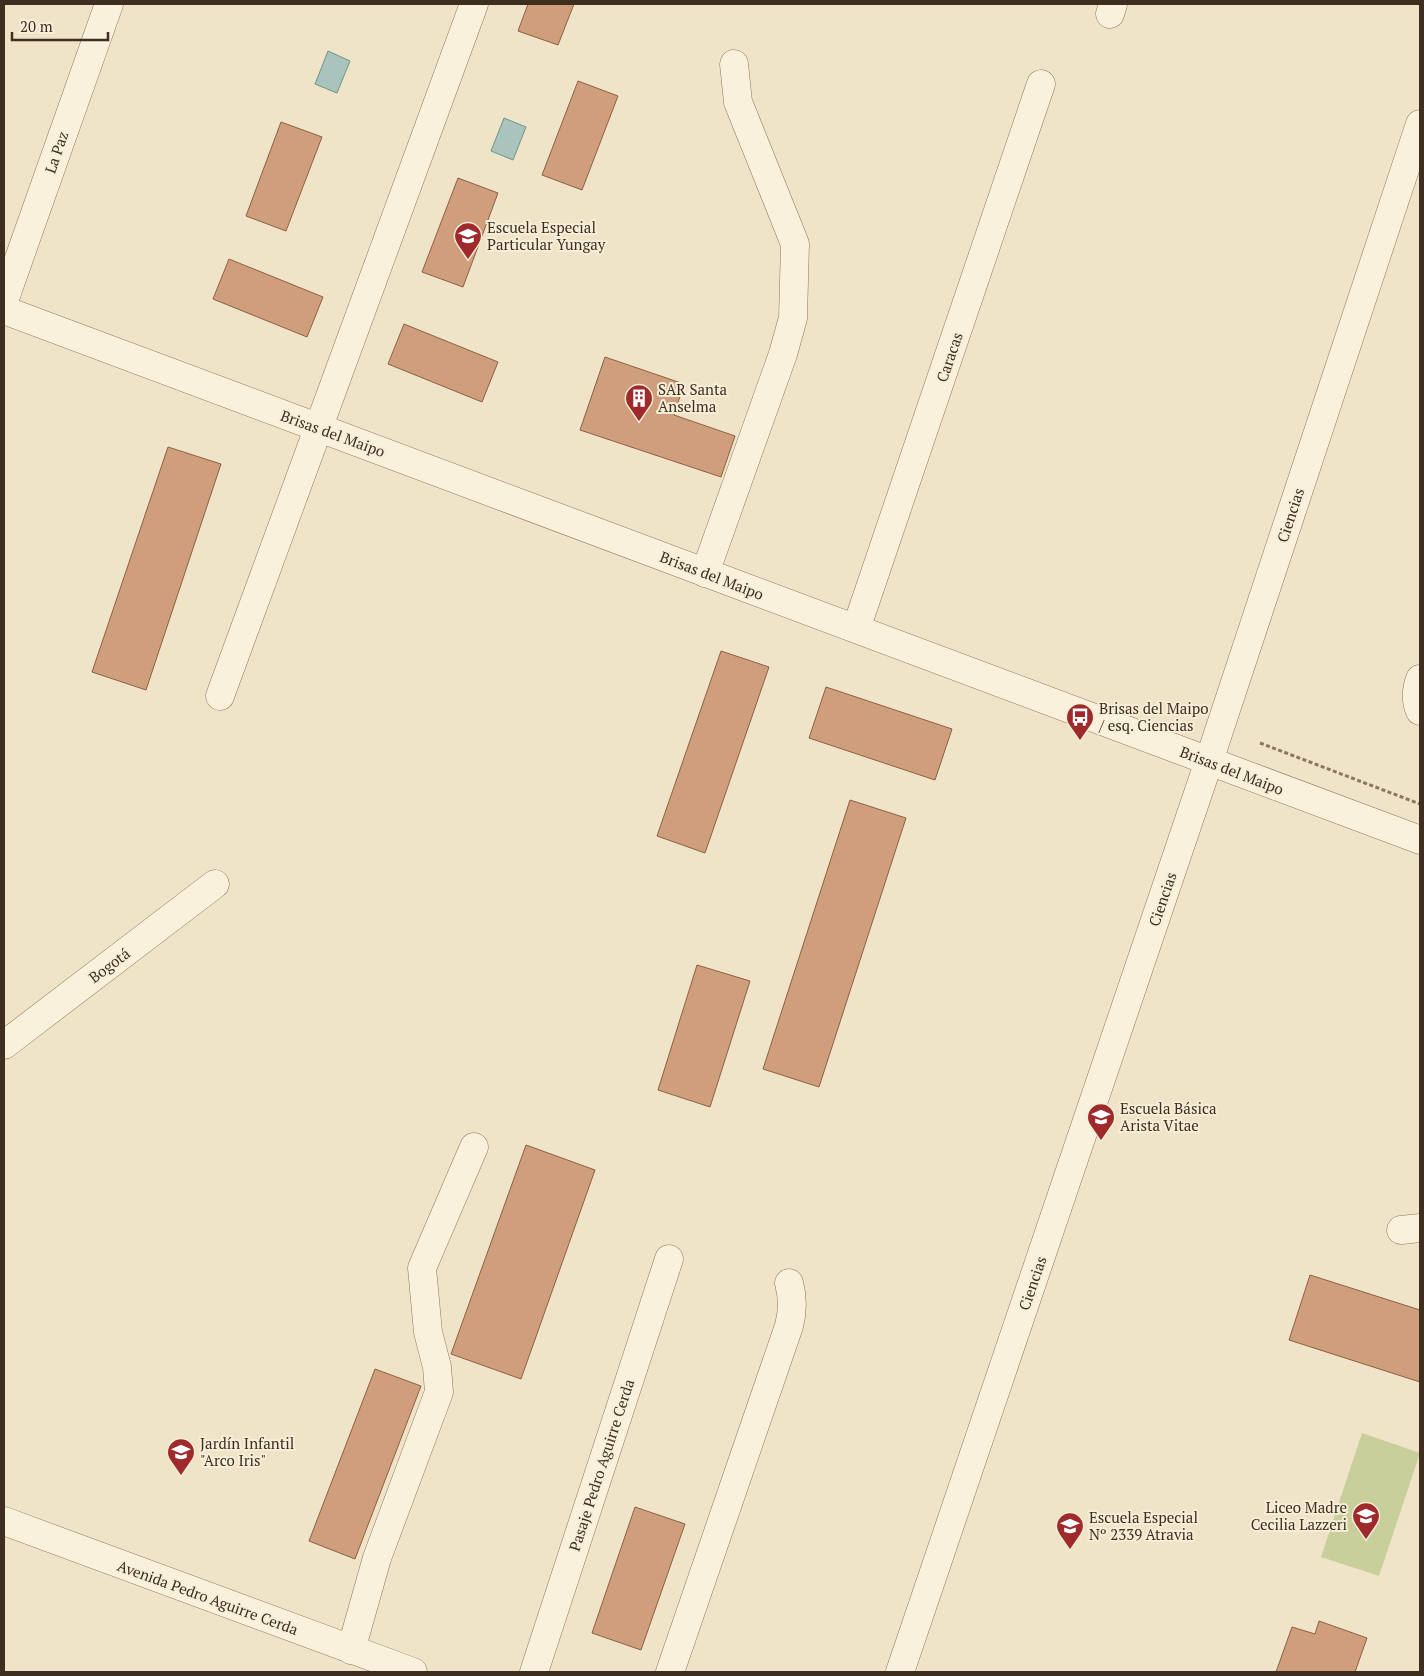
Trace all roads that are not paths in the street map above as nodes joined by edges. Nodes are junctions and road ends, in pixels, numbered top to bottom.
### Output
1 (109, 4) edge
2 (474, 4) edge
3 (734, 64) dead end
4 (1041, 84) dead end
5 (1420, 124) edge
6 (4, 301) edge
7 (4, 310) edge
8 (318, 428) junction
9 (705, 573) junction
10 (856, 629) junction
11 (1420, 679) edge
12 (220, 696) dead end
13 (1420, 711) edge
14 (1209, 761) junction
15 (1420, 840) edge
16 (215, 884) dead end
17 (4, 1045) edge
18 (474, 1147) dead end
19 (669, 1259) dead end
20 (789, 1283) dead end
21 (4, 1522) edge
22 (351, 1650) junction
23 (413, 1672) edge
24 (534, 1672) edge
25 (670, 1672) edge
26 (900, 1672) edge

1 - 6 street, La Paz
2 - 8 street
3 - 9 street
4 - 10 street, Caracas
5 - 14 street, Ciencias
7 - 8 street, Brisas del Maipo
8 - 9 street, Brisas del Maipo
8 - 12 street
9 - 10 street, Brisas del Maipo
10 - 14 street, Brisas del Maipo
11 - 13 street
14 - 15 street, Brisas del Maipo
14 - 26 street, Ciencias
16 - 17 street, Bogotá
18 - 22 street
19 - 24 street, Pasaje Pedro Aguirre Cerda
20 - 25 street
21 - 22 street, Avenida Pedro Aguirre Cerda
22 - 23 street, Avenida Pedro Aguirre Cerda

